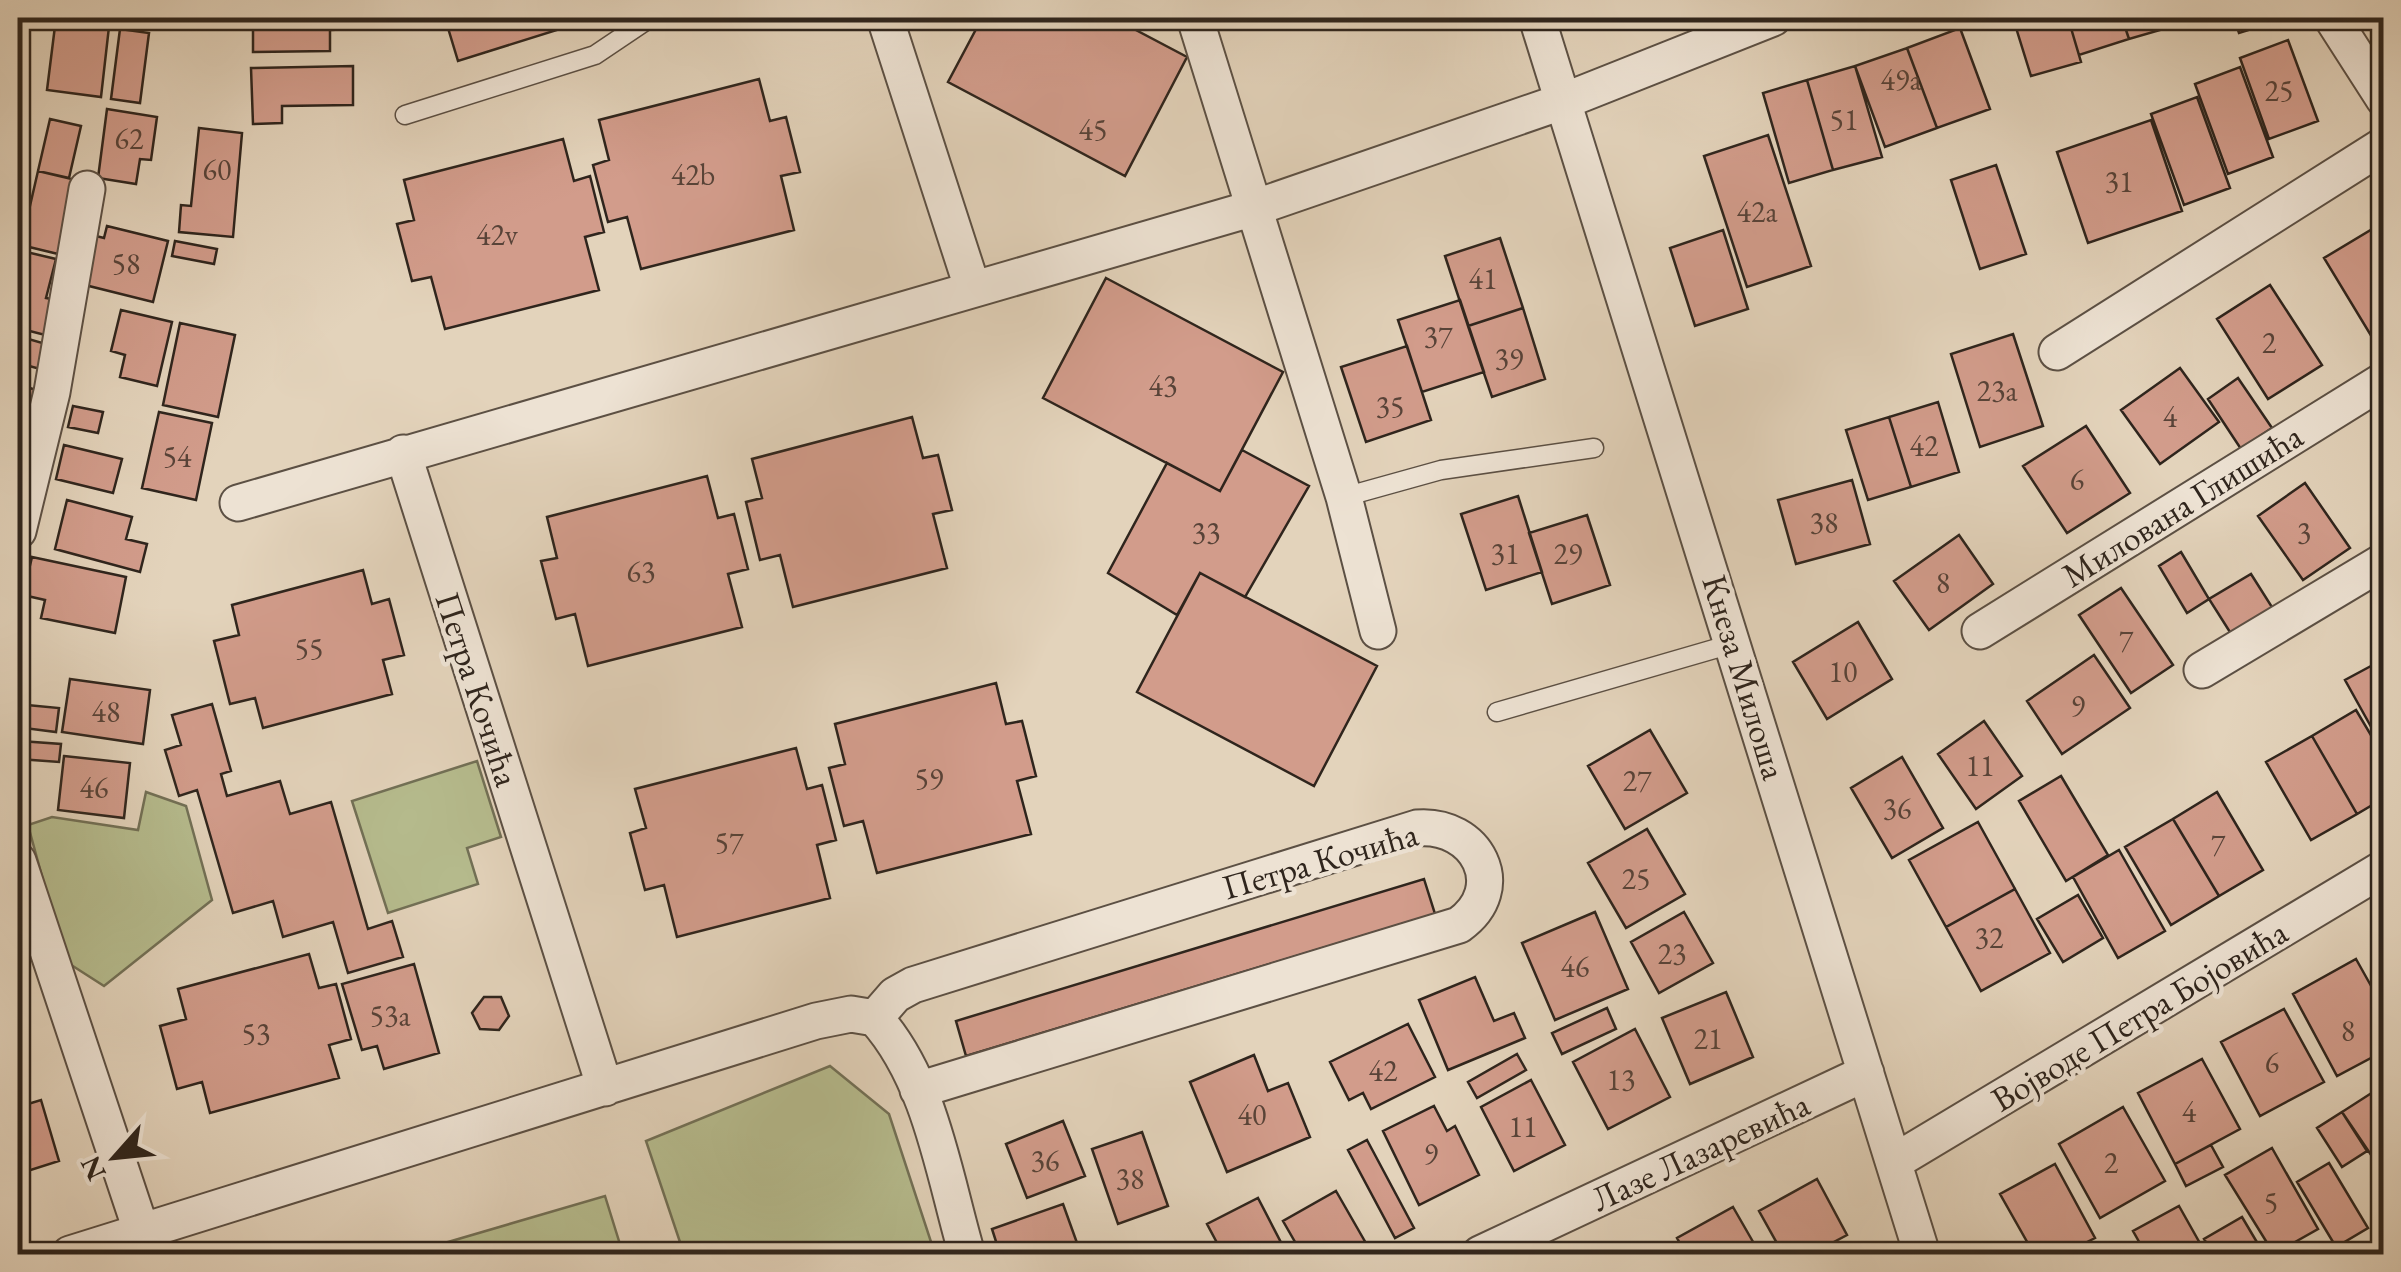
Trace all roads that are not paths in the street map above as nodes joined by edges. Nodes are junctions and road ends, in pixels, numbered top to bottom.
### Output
1 (650, 18) edge
2 (885, 18) edge
3 (1195, 18) edge
4 (1537, 18) edge
5 (1773, 18) edge
6 (2332, 18) edge
7 (2384, 99) edge
8 (1564, 101) junction
9 (405, 114) dead end
10 (2384, 144) edge
11 (86, 188) dead end
12 (1254, 208) junction
13 (972, 287) junction
14 (2057, 352) dead end
15 (2384, 380) edge
16 (1594, 448) dead end
17 (403, 453) junction
18 (1344, 497) junction
19 (238, 503) dead end
20 (18, 531) edge
21 (2384, 561) edge
22 (1980, 630) dead end
23 (1378, 631) dead end
24 (1736, 644) junction
25 (2202, 670) dead end
26 (1498, 712) dead end
27 (18, 861) edge
28 (2384, 868) edge
29 (875, 1018) junction
30 (1866, 1073) junction
31 (605, 1088) junction
32 (918, 1090) junction
33 (1894, 1162) junction
34 (146, 1244) edge
35 (70, 1254) edge
36 (967, 1254) edge
37 (1480, 1254) edge
38 (1922, 1254) edge

1 - 9 lane
2 - 13 street
3 - 12 street
4 - 8 street, Кнеза Милоша
5 - 8 street
6 - 7 street
8 - 12 street
8 - 24 street, Кнеза Милоша
10 - 14 street
11 - 20 street
12 - 13 street
12 - 18 street
13 - 17 street
15 - 22 street, Милована Глишића
16 - 18 lane
17 - 19 street
17 - 31 street, Петра Кочића
18 - 23 street
21 - 25 street
24 - 26 lane
24 - 30 street, Кнеза Милоша
27 - 34 street
28 - 33 street, Војводе Петра Бојовића
29 - 31 street
29 - 32 street
29 - 32 street, Петра Кочића
30 - 33 street, Кнеза Милоша
30 - 37 street, Лазе Лазаревића
31 - 34 street
32 - 36 street
33 - 38 street, Кнеза Милоша
34 - 35 street

